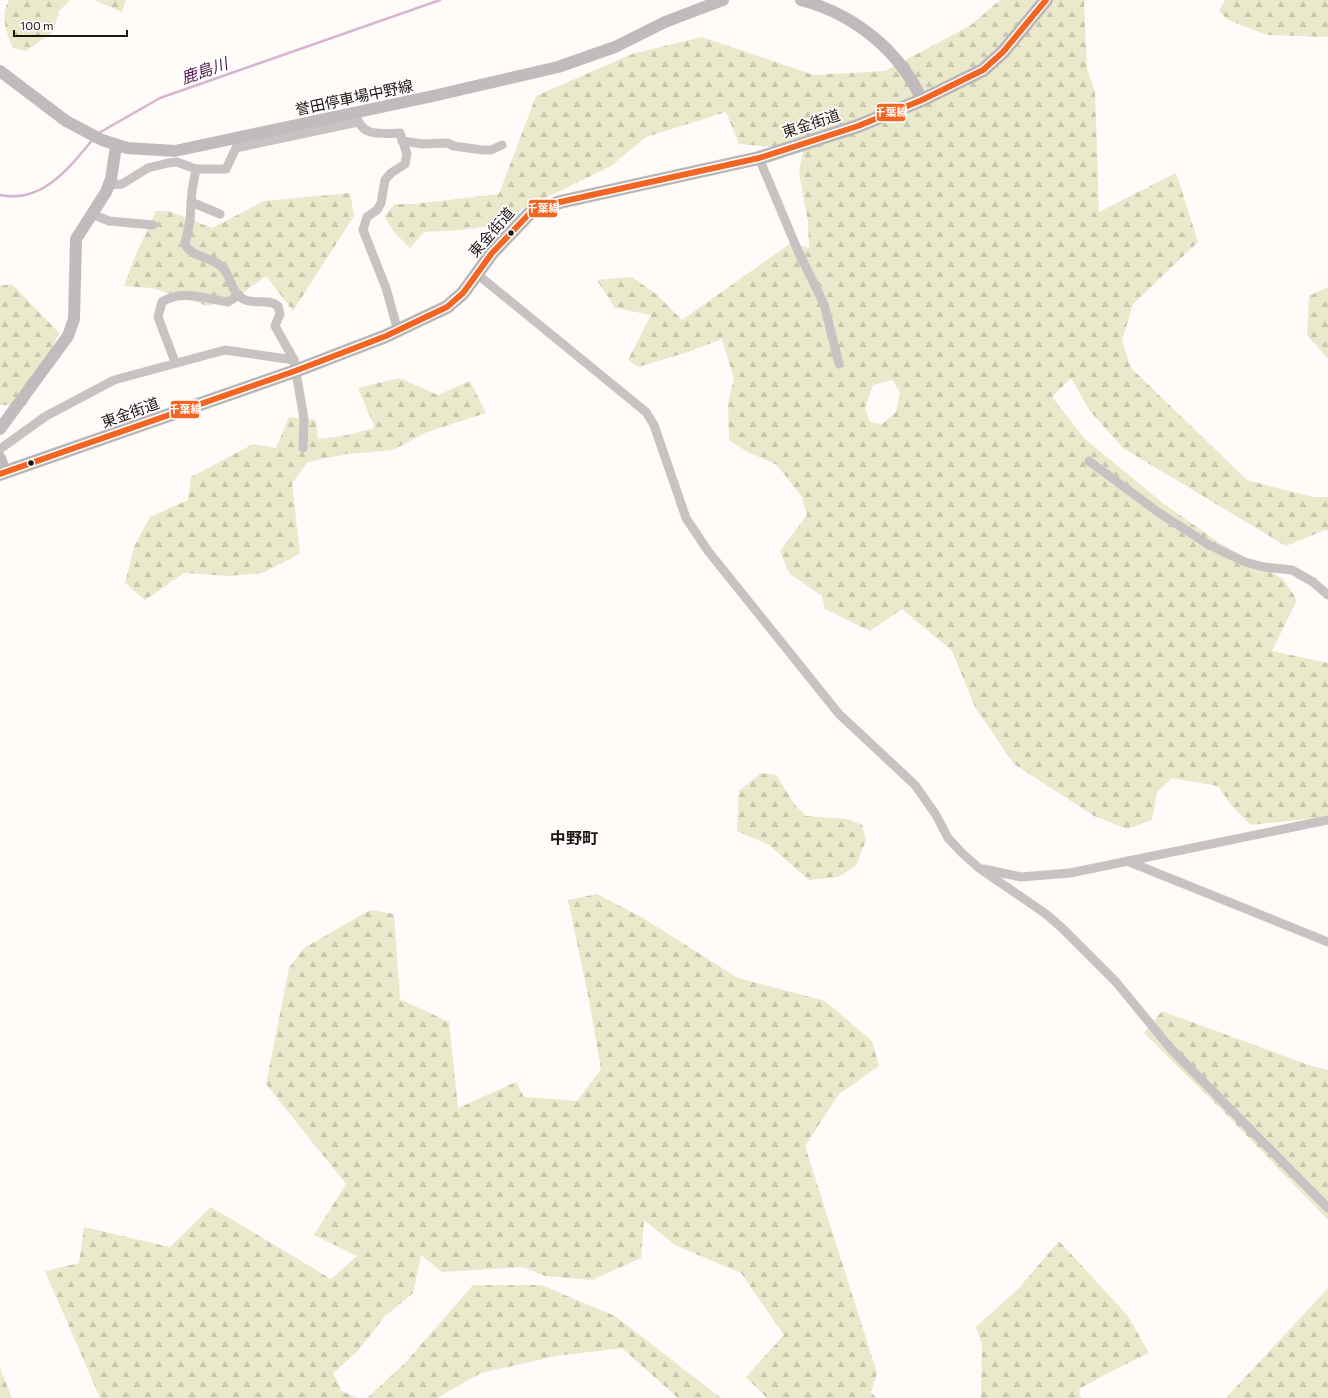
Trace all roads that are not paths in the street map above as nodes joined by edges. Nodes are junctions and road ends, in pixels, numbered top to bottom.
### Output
1 (723, 0) edge
2 (802, 0) edge
3 (1046, 0) edge
4 (0, 71) edge
5 (922, 100) junction
6 (357, 117) junction
7 (402, 141) junction
8 (502, 145) dead end
9 (116, 146) junction
10 (176, 156) junction
11 (758, 158) junction
12 (196, 169) junction
13 (109, 185) junction
14 (191, 202) junction
15 (92, 214) junction
16 (220, 214) dead end
17 (153, 225) dead end
18 (477, 274) junction
19 (239, 295) junction
20 (398, 330) junction
21 (175, 362) junction
22 (838, 364) dead end
23 (294, 366) junction
24 (0, 429) edge
25 (0, 448) edge
26 (303, 448) dead end
27 (0, 458) edge
28 (1089, 460) dead end
29 (2, 473) edge
30 (1328, 595) edge
31 (1328, 820) edge
32 (1127, 861) junction
33 (979, 868) junction
34 (1328, 942) edge
35 (1328, 1208) edge

1 - 6 main road, 誉田停車場中野線
2 - 5 main road
3 - 5 highway, 東金街道
4 - 9 main road, 誉田停車場中野線
5 - 11 highway, 東金街道
6 - 7 street
6 - 10 main road, 誉田停車場中野線
6 - 12 street
7 - 8 street
7 - 20 street
9 - 10 main road, 誉田停車場中野線
9 - 13 main road
10 - 12 street
10 - 13 street
11 - 18 highway, 東金街道
11 - 22 street
12 - 14 street
13 - 15 main road
14 - 16 street
14 - 19 street
15 - 17 street
15 - 24 main road
18 - 20 highway, 東金街道
18 - 33 street
19 - 21 street
19 - 23 street
20 - 23 highway, 東金街道
21 - 23 street
21 - 25 street
23 - 26 street
23 - 29 highway, 東金街道
27 - 29 main road
28 - 30 street
31 - 32 street
32 - 33 street
32 - 34 street
33 - 35 street

